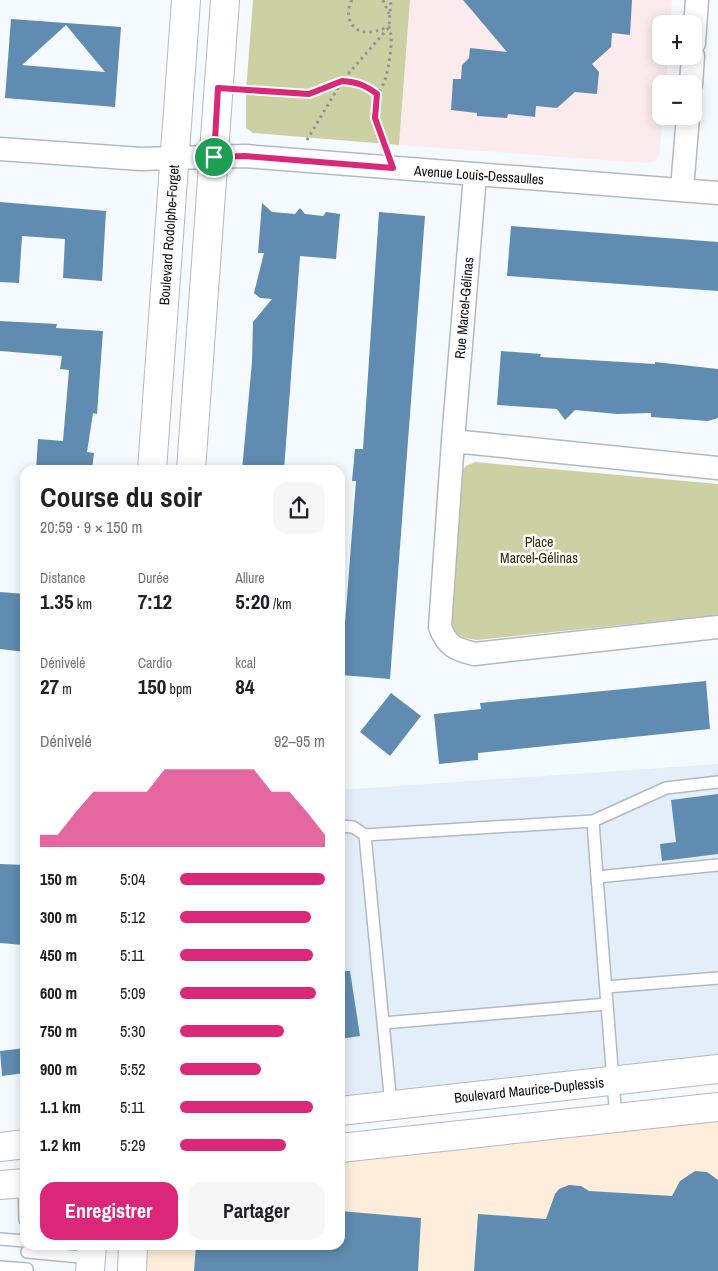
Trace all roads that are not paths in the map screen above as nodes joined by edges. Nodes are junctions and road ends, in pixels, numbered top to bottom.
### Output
1 (186, 0) edge
2 (225, 0) edge
3 (697, 0) edge
4 (696, 15) edge
5 (687, 125) edge
6 (0, 149) edge
7 (214, 157) junction
8 (174, 159) junction
9 (475, 175) junction
10 (682, 190) junction
11 (718, 192) edge
12 (453, 441) junction
13 (152, 465) edge
14 (192, 465) edge
15 (718, 468) edge
16 (718, 627) edge
17 (718, 782) edge
18 (593, 821) junction
19 (345, 826) edge
20 (365, 835) junction
21 (718, 865) edge
22 (597, 876) junction
23 (718, 978) edge
24 (606, 988) junction
25 (607, 1004) junction
26 (383, 1023) junction
27 (718, 1069) edge
28 (613, 1081) junction
29 (391, 1106) junction
30 (718, 1107) edge
31 (345, 1111) edge
32 (616, 1119) junction
33 (20, 1145) edge
34 (0, 1147) edge
35 (345, 1147) edge
36 (16, 1184) edge
37 (20, 1200) edge
38 (0, 1239) edge
39 (20, 1244) edge
40 (26, 1250) edge
41 (48, 1250) edge
42 (134, 1250) edge
43 (91, 1258) edge
44 (0, 1267) edge
45 (27, 1270) edge
46 (132, 1271) edge

1 - 8 street, Boulevard Rodolphe-Forget
2 - 7 street
3 - 4 street
5 - 10 street
6 - 8 street, Avenue Louis-Dessaulles
7 - 8 street, Avenue Louis-Dessaulles
7 - 9 street, Avenue Louis-Dessaulles
7 - 14 street
8 - 13 street, Boulevard Rodolphe-Forget
9 - 10 street, Avenue Louis-Dessaulles
9 - 12 street, Rue Marcel-Gélinas
10 - 11 street, Avenue Louis-Dessaulles
12 - 15 street
12 - 16 street
17 - 18 lane
18 - 20 lane
18 - 22 lane
19 - 20 lane
20 - 26 lane
21 - 22 lane
22 - 24 lane
23 - 24 lane
24 - 25 lane
25 - 26 lane
25 - 28 lane
26 - 29 lane
27 - 28 street, Boulevard Maurice-Duplessis
28 - 29 street, Boulevard Maurice-Duplessis
28 - 32 lane
29 - 31 street, Boulevard Maurice-Duplessis
30 - 32 street
32 - 35 street
33 - 34 street
36 - 37 lane
38 - 39 lane
40 - 45 lane
41 - 43 lane
42 - 46 street
44 - 45 lane

